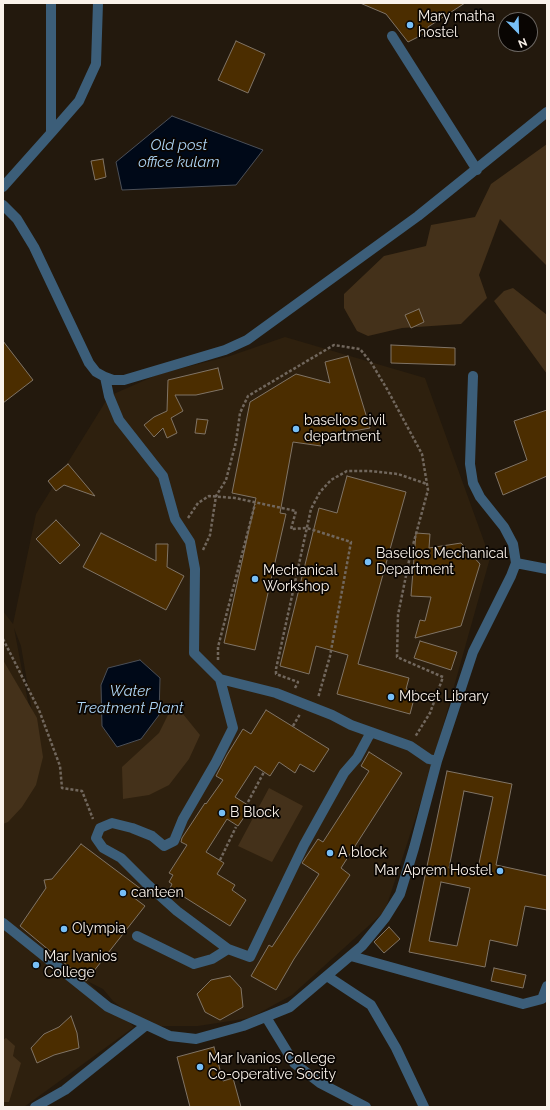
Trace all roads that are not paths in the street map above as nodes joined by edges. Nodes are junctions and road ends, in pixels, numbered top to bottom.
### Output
1 (51, 3) edge
2 (98, 3) edge
3 (392, 36) dead end
4 (547, 112) edge
5 (51, 133) junction
6 (477, 170) junction
7 (3, 187) edge
8 (3, 205) edge
9 (473, 376) dead end
10 (105, 377) junction
11 (516, 563) junction
12 (547, 569) edge
13 (219, 678) junction
14 (371, 732) junction
15 (436, 761) junction
16 (3, 923) edge
17 (136, 936) dead end
18 (228, 949) junction
19 (352, 956) junction
20 (327, 976) junction
21 (547, 986) edge
22 (266, 1017) junction
23 (145, 1026) junction
24 (35, 1107) edge
25 (366, 1107) edge
26 (424, 1107) edge

1 - 5 street
2 - 5 street
3 - 6 street
4 - 6 street
5 - 7 street
6 - 10 street
8 - 10 street
9 - 11 street
10 - 13 street
11 - 12 street
11 - 15 street
13 - 14 street
13 - 18 street
14 - 15 street
14 - 18 street
15 - 19 street
16 - 23 street
17 - 18 street
19 - 20 street
19 - 21 street
20 - 22 street
20 - 26 street
22 - 23 street
22 - 25 street
23 - 24 street

